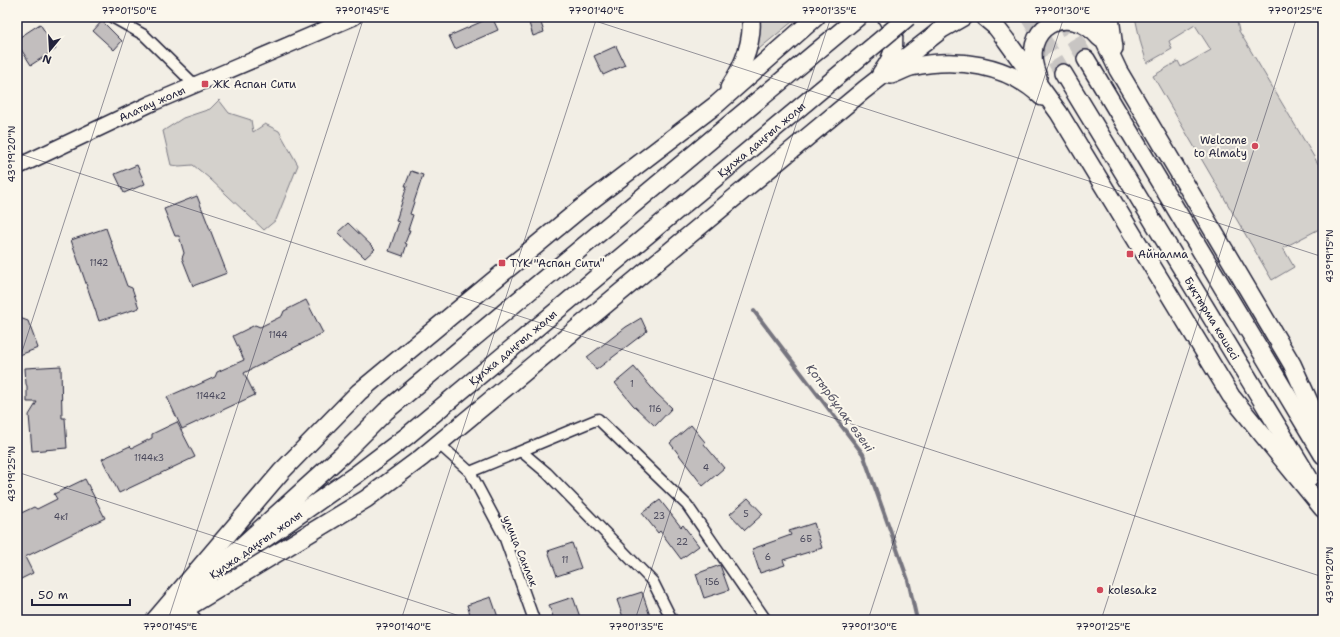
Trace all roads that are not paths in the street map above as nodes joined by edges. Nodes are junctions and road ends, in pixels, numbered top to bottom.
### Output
1 (112, 17) edge
2 (354, 17) edge
3 (751, 17) edge
4 (816, 17) edge
5 (828, 17) edge
6 (858, 17) edge
7 (886, 17) edge
8 (908, 17) edge
9 (963, 17) edge
10 (984, 17) edge
11 (1093, 17) edge
12 (1110, 17) edge
13 (791, 39) junction
14 (1086, 59) tunnel mouth
15 (1115, 63) junction
16 (1063, 73) tunnel mouth
17 (195, 85) junction
18 (870, 86) junction
19 (1048, 96) junction
20 (717, 104) junction
21 (1060, 114) junction
22 (17, 167) edge
23 (1323, 432) edge
24 (439, 444) junction
25 (521, 451) junction
26 (1323, 455) edge
27 (470, 472) junction
28 (1323, 502) edge
29 (1323, 509) edge
30 (201, 584) junction
31 (190, 614) edge
32 (155, 620) edge
33 (160, 620) edge
34 (167, 620) edge
35 (534, 620) edge
36 (672, 620) edge
37 (766, 620) edge

1 - 17 street
2 - 17 main road, Алатау жолы
3 - 20 main road
4 - 13 main road
5 - 13 main road
6 - 30 main road, Құлжа даңғыл жолы
7 - 18 main road
8 - 30 main road, Құлжа даңғыл жолы, bridge
9 - 18 main road
10 - 19 main road
11 - 15 main road
12 - 15 main road
13 - 20 main road
14 - 26 main road
15 - 19 main road
15 - 23 main road
16 - 28 main road, Бұқтырма көшесі
17 - 22 main road, Алатау жолы
18 - 21 main road
18 - 24 main road
19 - 21 main road
20 - 32 main road
21 - 29 main road
24 - 27 street, улица Санлак
24 - 31 main road
25 - 27 street
25 - 36 street
25 - 37 street
27 - 35 street, улица Санлак
30 - 33 main road
31 - 34 main road

